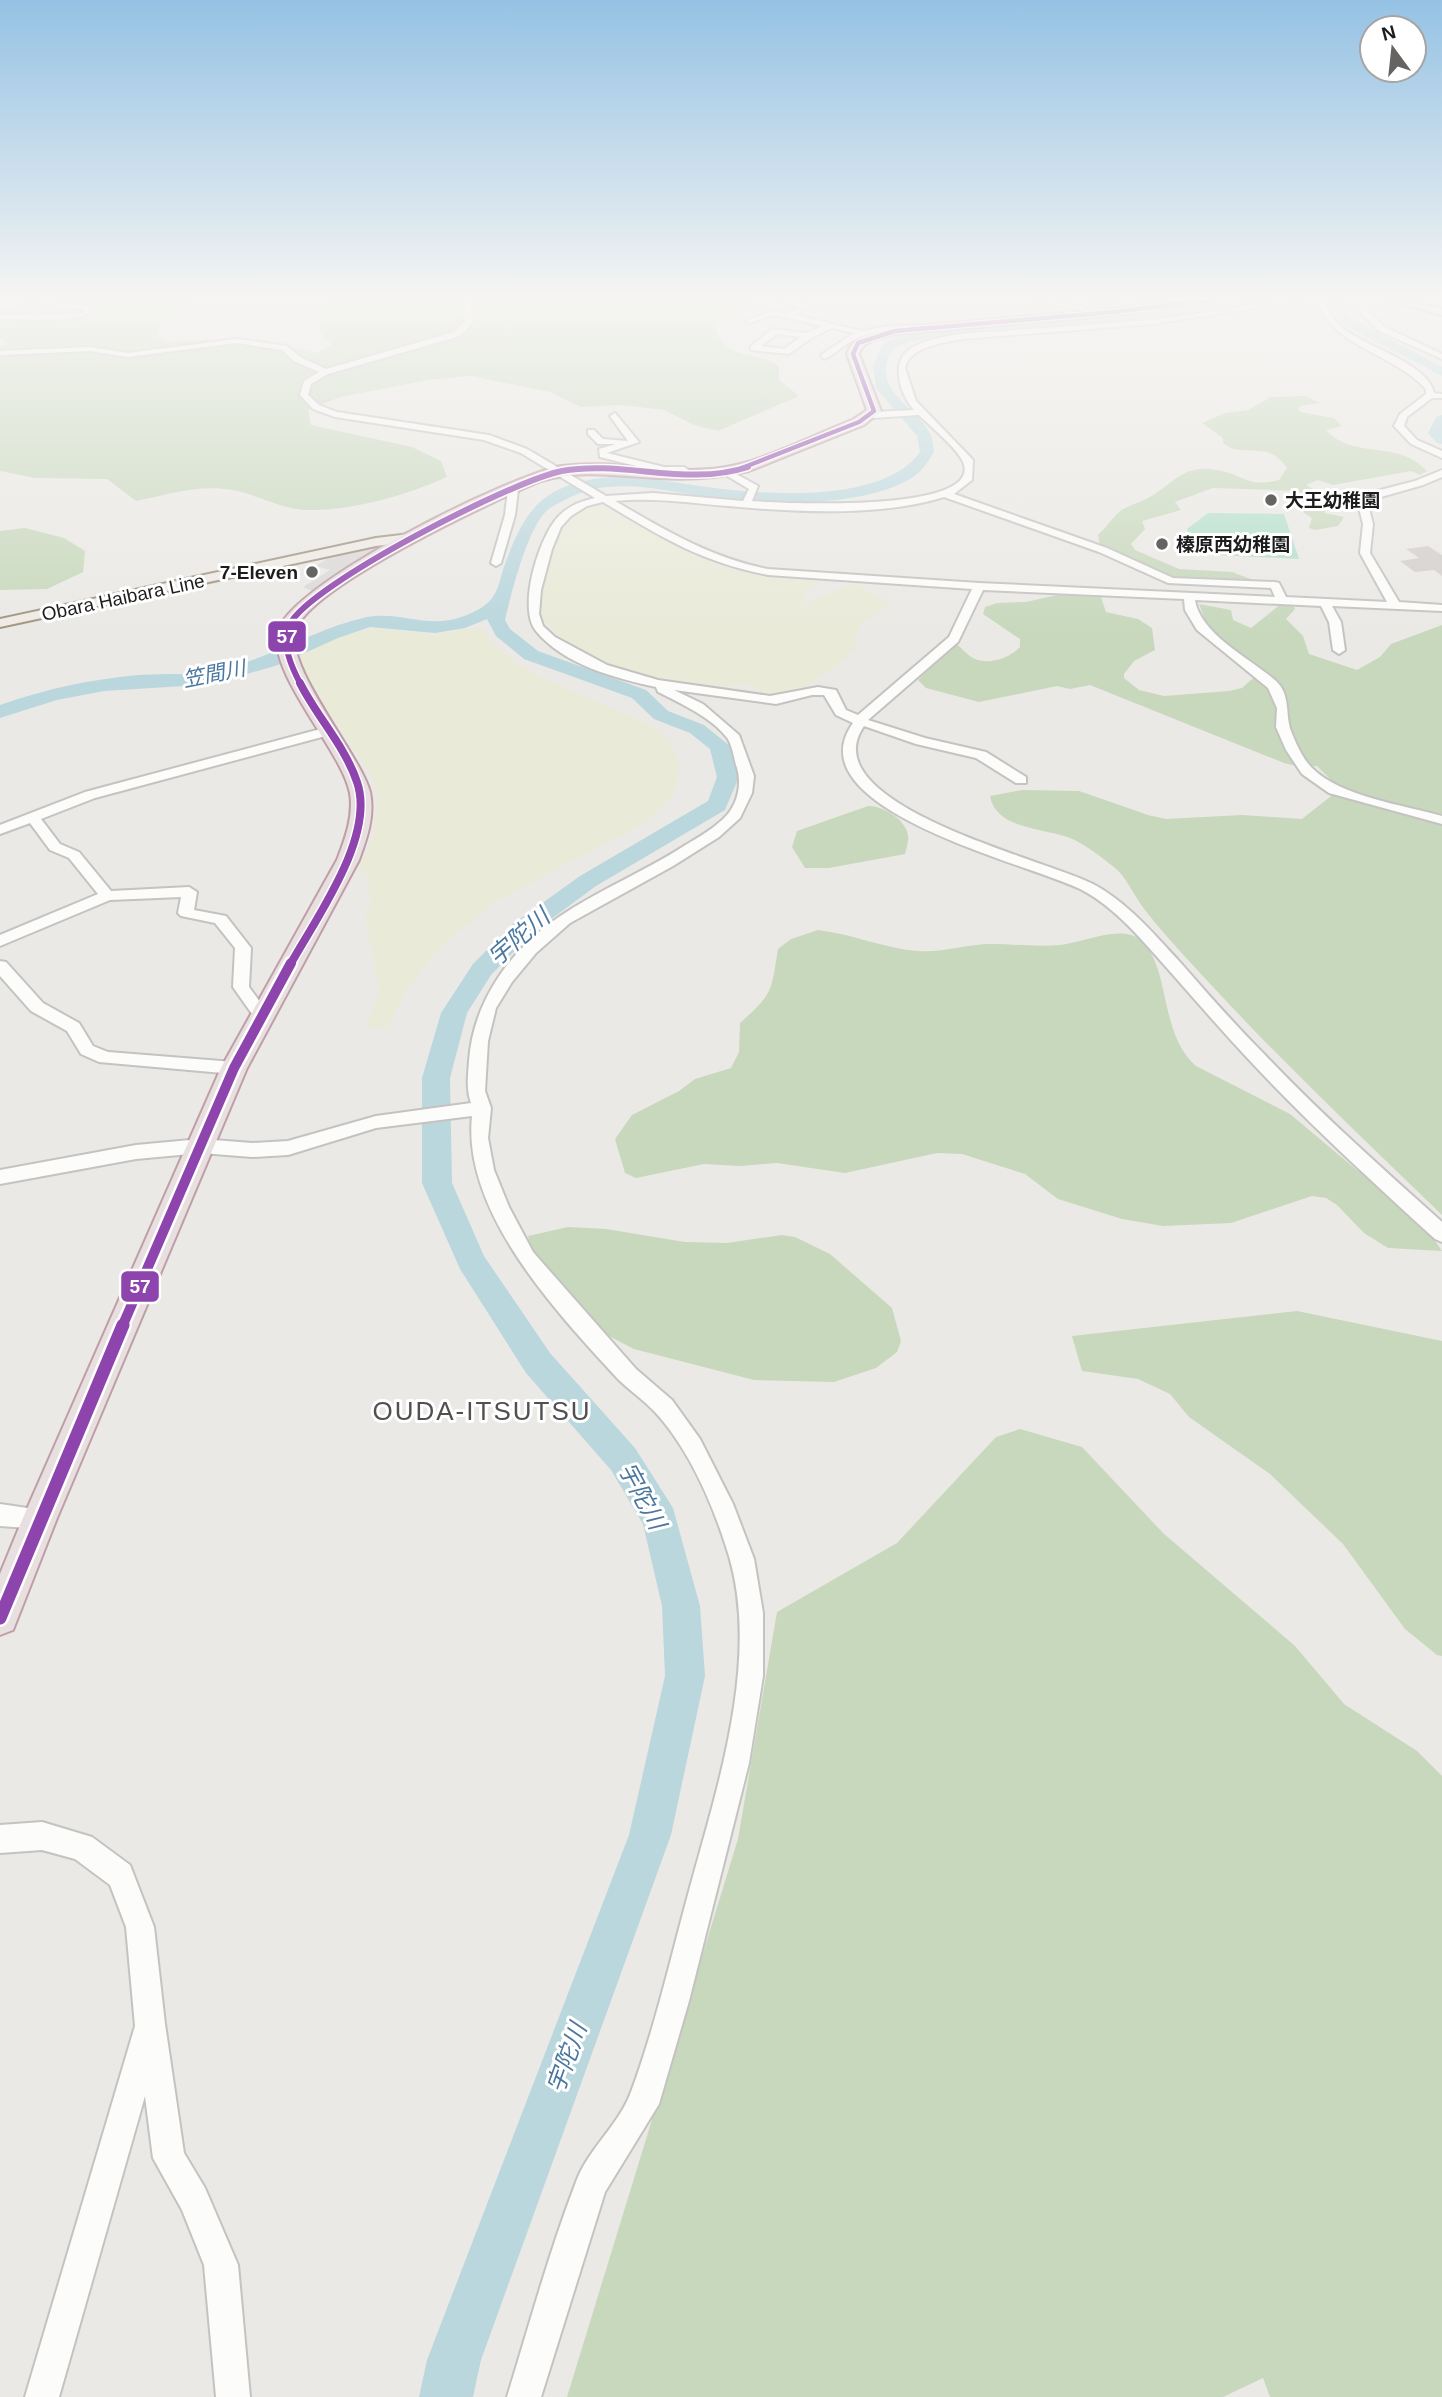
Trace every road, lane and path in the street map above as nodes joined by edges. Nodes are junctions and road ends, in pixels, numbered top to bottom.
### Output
1 (329, 412) edge
2 (877, 412) edge
3 (919, 412) joint
4 (1410, 412) edge
5 (879, 415) junction
6 (615, 416) dead end
7 (591, 432) dead end
8 (633, 439) junction
9 (1442, 455) edge
10 (727, 472) junction
11 (1442, 473) edge
12 (562, 474) junction
13 (704, 474) junction
14 (513, 490) junction
15 (945, 494) junction
16 (603, 499) junction
17 (747, 503) junction
18 (410, 538) junction
19 (496, 563) dead end
20 (979, 586) junction
21 (1189, 596) junction
22 (1282, 600) junction
23 (1325, 603) junction
24 (1395, 606) junction
25 (1442, 608) edge
26 (0, 623) edge
27 (1339, 650) dead end
28 (662, 685) junction
29 (859, 722) junction
30 (328, 731) junction
31 (1021, 780) dead end
32 (32, 817) junction
33 (1442, 820) edge
34 (0, 830) edge
35 (107, 896) junction
36 (0, 941) edge
37 (0, 966) edge
38 (263, 1017) junction
39 (234, 1068) junction
40 (479, 1109) junction
41 (201, 1146) junction
42 (0, 1177) edge
43 (1442, 1234) edge
44 (0, 1515) edge
45 (40, 1518) junction
46 (0, 1618) edge
47 (0, 1839) edge
48 (150, 2024) junction
49 (43, 2397) edge
50 (233, 2397) edge
51 (524, 2397) edge

1 - 12 street
2 - 5 highway
3 - 5 street
3 - 15 street
4 - 9 street
5 - 10 highway
6 - 8 street
7 - 8 street
8 - 13 street
10 - 13 highway
10 - 17 street
11 - 24 street
12 - 13 highway
12 - 14 highway
12 - 16 street
14 - 18 highway
14 - 19 street
15 - 17 street
15 - 22 street
16 - 17 street
16 - 20 street
16 - 28 street
18 - 26 main road, Obara Haibara Line
18 - 30 highway
20 - 21 street
20 - 29 street
21 - 22 street
21 - 33 street
22 - 23 street
23 - 24 street
23 - 27 street
24 - 25 street
28 - 29 street
28 - 40 street
29 - 31 street
29 - 43 street
30 - 32 street
30 - 38 highway
32 - 34 street
32 - 35 street
35 - 36 street
35 - 38 street
37 - 39 street
38 - 39 highway
39 - 41 highway
40 - 41 street
40 - 51 street
41 - 42 street
41 - 45 highway
44 - 45 street
45 - 46 highway
47 - 48 street
48 - 49 street
48 - 50 street

